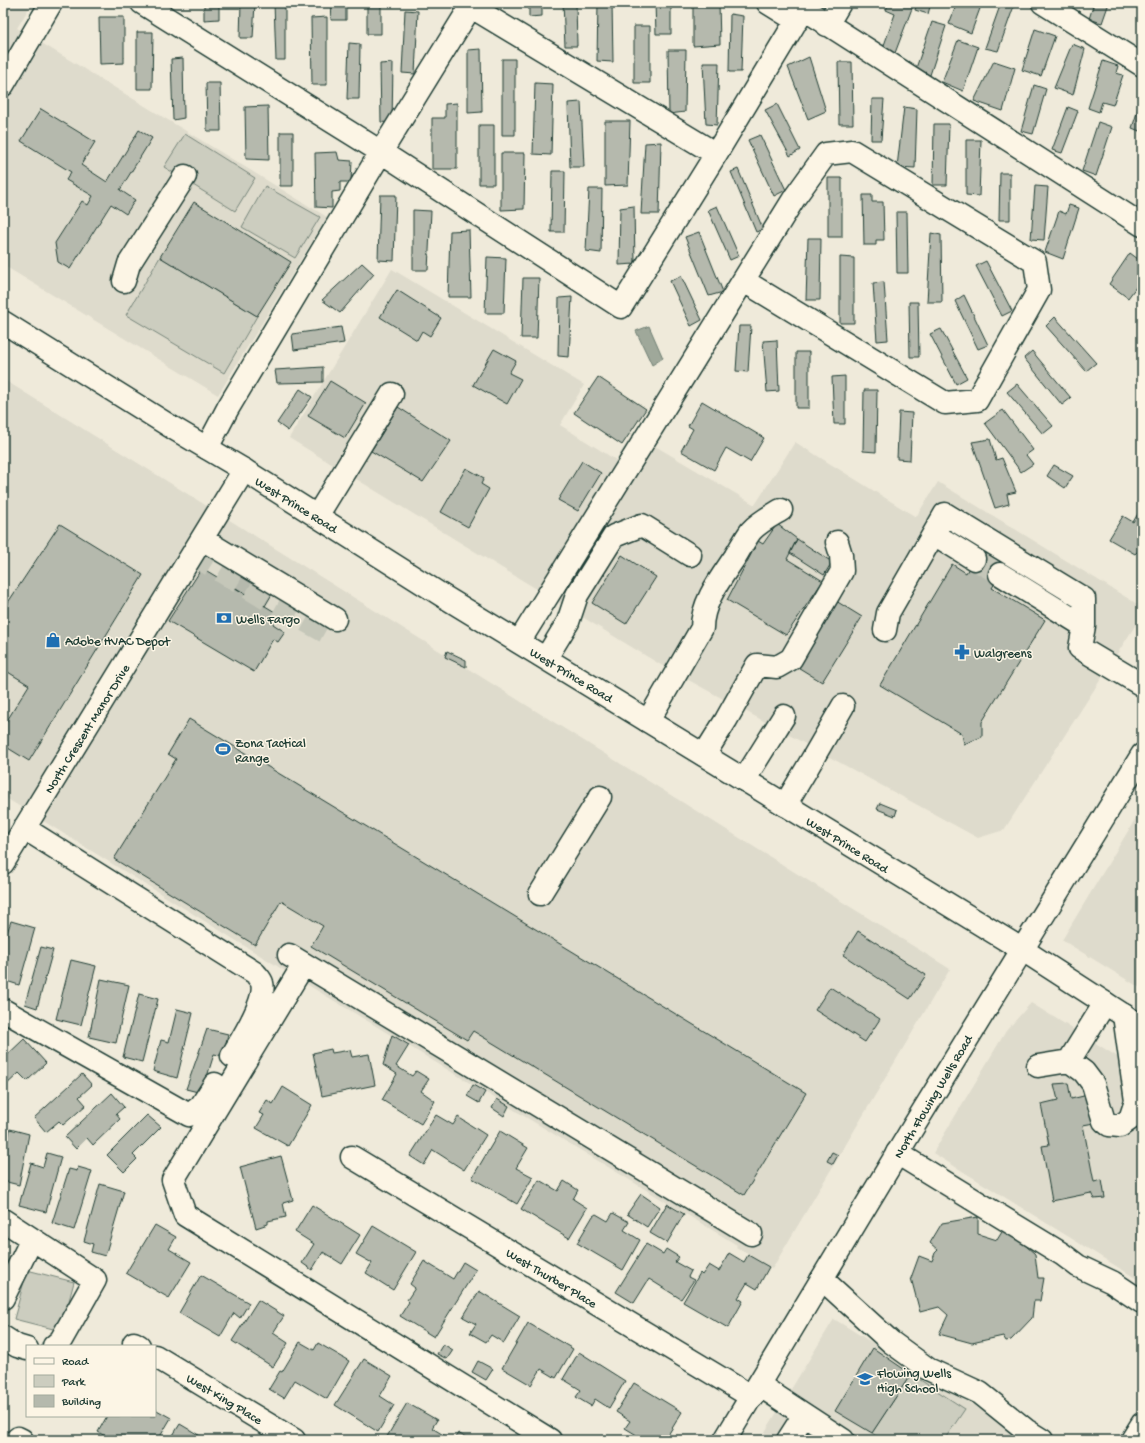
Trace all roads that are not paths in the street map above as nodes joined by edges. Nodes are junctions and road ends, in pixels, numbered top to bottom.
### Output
1 (51, 3) edge
2 (142, 3) edge
3 (768, 3) edge
4 (840, 3) edge
5 (1043, 3) edge
6 (469, 4) edge
7 (803, 11) edge
8 (828, 24) junction
9 (1142, 65) edge
10 (3, 85) edge
11 (381, 152) junction
12 (716, 154) junction
13 (185, 176) dead end
14 (1142, 225) edge
15 (744, 280) junction
16 (124, 281) dead end
17 (3, 322) edge
18 (392, 394) dead end
19 (207, 448) junction
20 (244, 470) junction
21 (781, 510) dead end
22 (317, 516) junction
23 (934, 534) junction
24 (202, 539) junction
25 (837, 542) dead end
26 (690, 555) dead end
27 (974, 559) tunnel mouth
28 (1000, 574) tunnel mouth
29 (335, 619) dead end
30 (1084, 626) junction
31 (885, 630) dead end
32 (519, 642) junction
33 (546, 658) junction
34 (1142, 686) edge
35 (842, 706) dead end
36 (784, 716) dead end
37 (648, 721) junction
38 (704, 755) junction
39 (1142, 755) edge
40 (744, 780) junction
41 (600, 797) dead end
42 (784, 805) junction
43 (24, 828) junction
44 (3, 863) edge
45 (540, 894) dead end
46 (1022, 950) junction
47 (1105, 1003) junction
48 (3, 1010) edge
49 (1124, 1015) junction
50 (1142, 1027) edge
51 (1069, 1061) junction
52 (1038, 1066) dead end
53 (897, 1153) junction
54 (352, 1157) dead end
55 (3, 1220) edge
56 (751, 1234) dead end
57 (32, 1239) junction
58 (822, 1279) junction
59 (3, 1298) edge
60 (1142, 1302) edge
61 (3, 1337) edge
62 (55, 1345) edge
63 (26, 1349) edge
64 (156, 1357) edge
65 (755, 1391) junction
66 (804, 1415) junction
67 (1142, 1424) edge
68 (16, 1440) edge
69 (22, 1440) edge
70 (294, 1440) edge
71 (550, 1440) edge
72 (725, 1440) edge
73 (788, 1440) edge
74 (843, 1440) edge
75 (1042, 1440) edge
76 (1132, 1440) edge

1 - 10 street
2 - 11 street
3 - 7 street
4 - 8 street
5 - 9 street
6 - 11 street
6 - 12 street
7 - 8 street
7 - 12 street
8 - 14 street
11 - 12 street
11 - 19 street
13 - 16 street
15 - 15 street
15 - 32 street
17 - 19 street, West Prince Road
18 - 22 street
19 - 20 street, West Prince Road
20 - 22 street, West Prince Road
20 - 24 street, North Crescent Manor Drive
21 - 37 street
22 - 32 street, West Prince Road
23 - 27 street
23 - 30 street
23 - 31 street
24 - 29 street
24 - 43 street, North Crescent Manor Drive
25 - 38 street
26 - 33 street
28 - 30 street
30 - 34 street
32 - 33 street, West Prince Road
33 - 37 street, West Prince Road
35 - 42 street
36 - 40 street
37 - 38 street, West Prince Road
38 - 40 street, West Prince Road
39 - 46 street, North Flowing Wells Road
40 - 42 street, West Prince Road
41 - 45 street
42 - 46 street, West Prince Road
43 - 44 street, North Crescent Manor Drive
43 - 48 street
46 - 47 street, West Prince Road
46 - 53 street, North Flowing Wells Road
47 - 49 street, West Prince Road
47 - 51 street
49 - 50 street, West Prince Road
49 - 51 street
51 - 52 street
53 - 58 street, North Flowing Wells Road
53 - 60 street
54 - 65 street, West Thurber Place
55 - 57 street
56 - 71 street
57 - 59 street
57 - 62 street
58 - 65 street, North Flowing Wells Road
58 - 75 street
61 - 63 street
64 - 70 street, West King Place
65 - 66 street, West Thurber Place
65 - 72 street, North Flowing Wells Road
66 - 73 street
66 - 74 street, West Thurber Place
67 - 76 street
68 - 69 street

